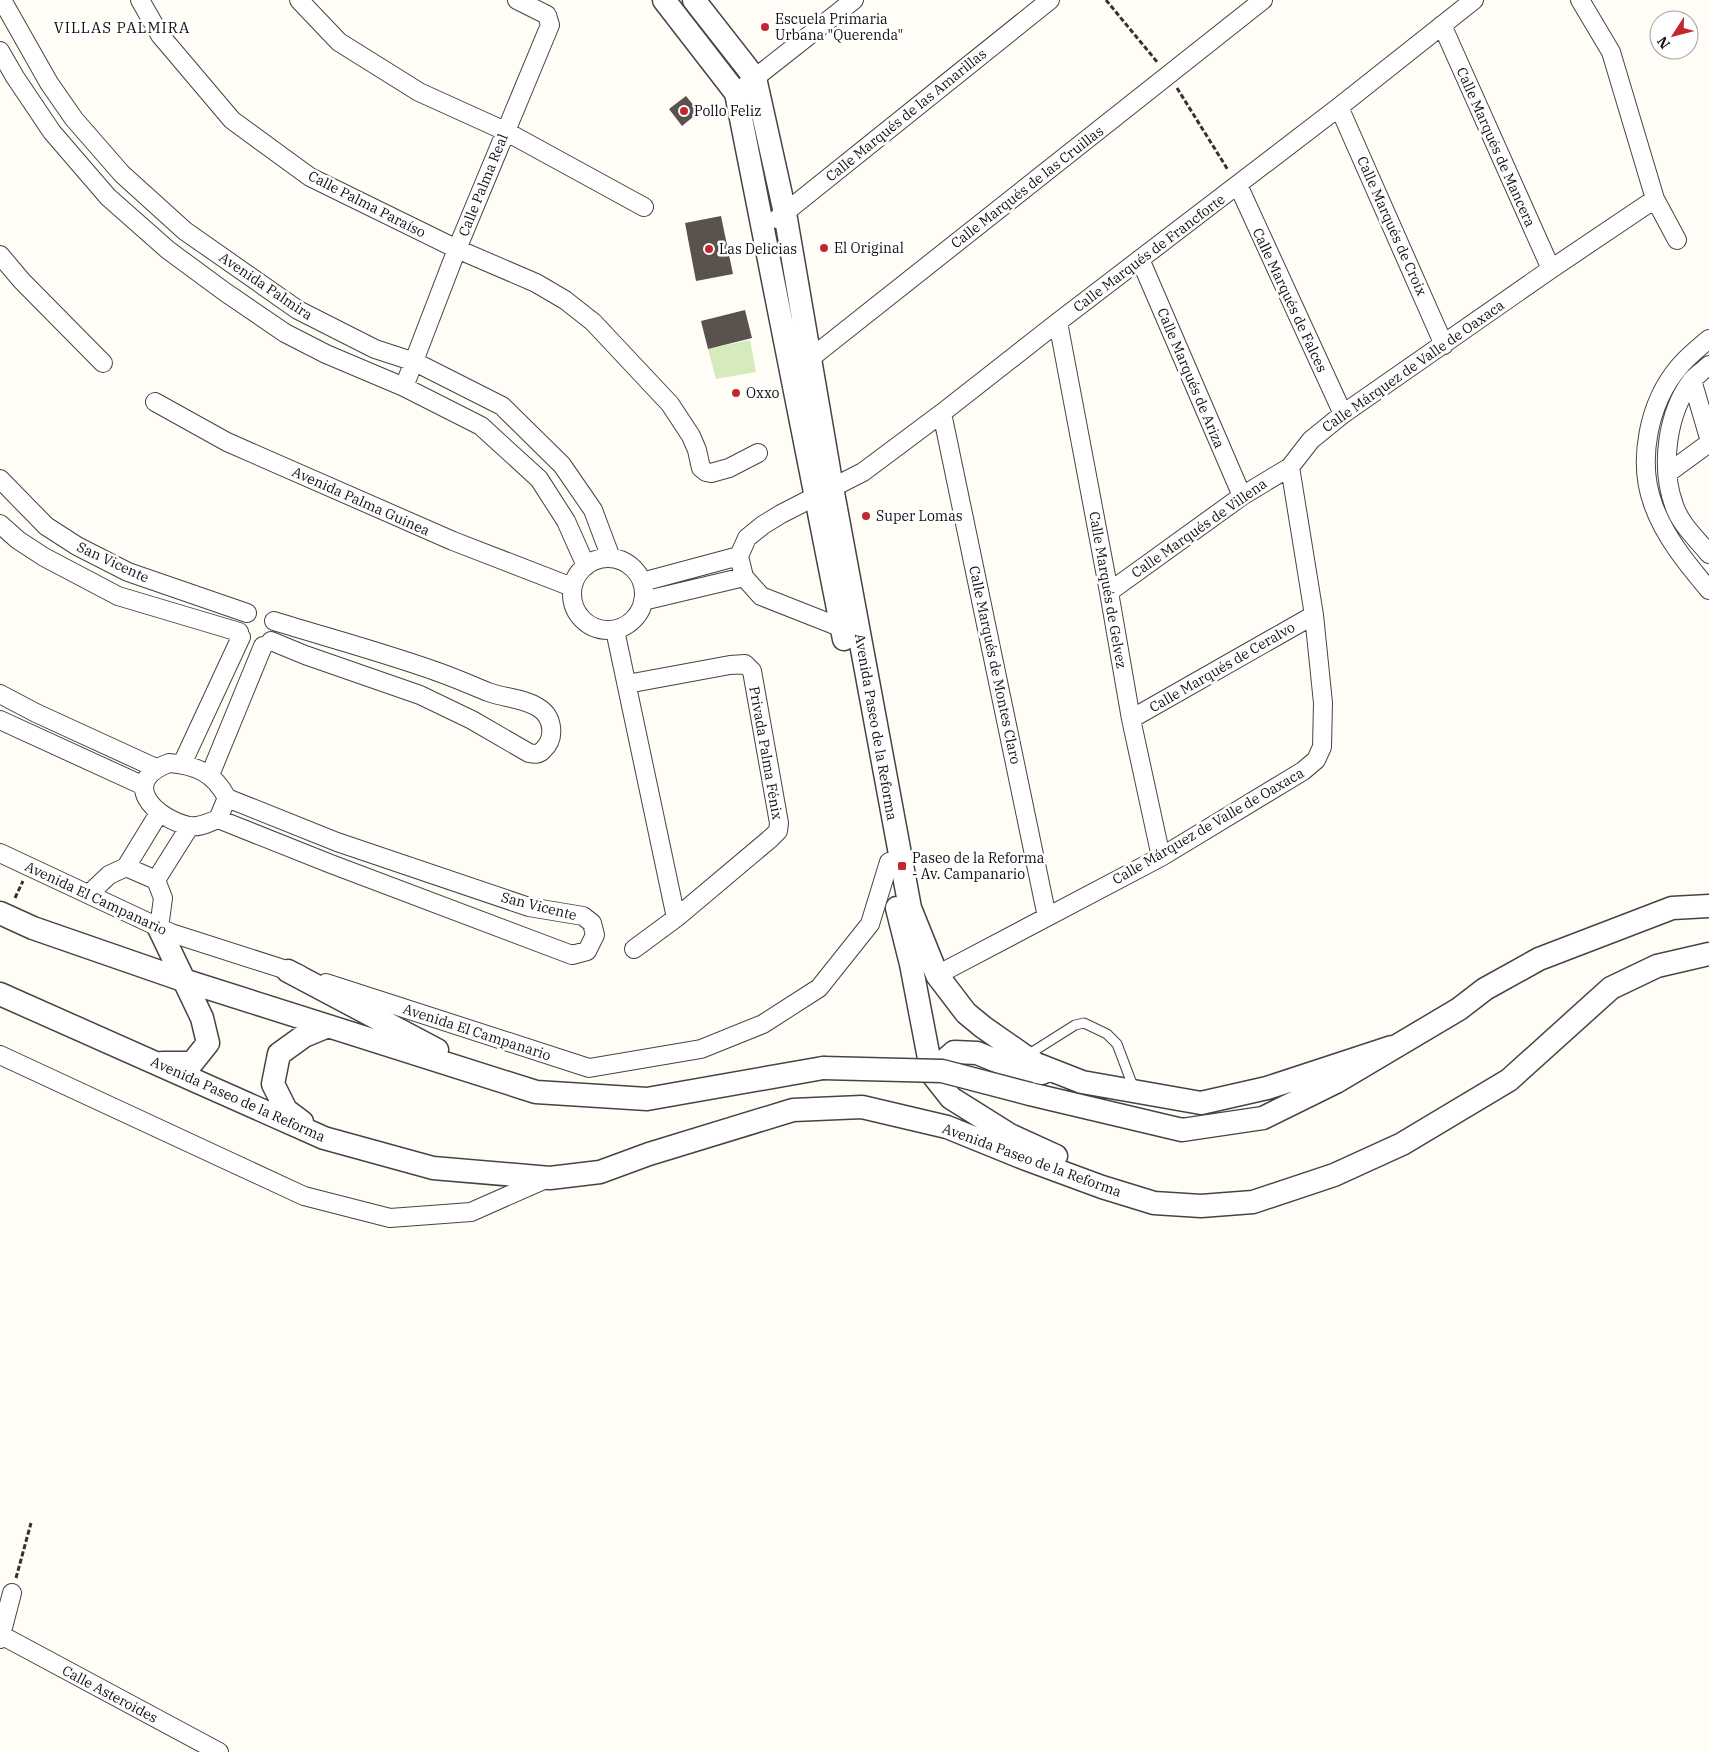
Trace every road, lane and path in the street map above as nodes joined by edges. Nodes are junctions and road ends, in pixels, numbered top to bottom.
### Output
1 (2, 0) edge
2 (140, 0) edge
3 (299, 0) edge
4 (517, 0) edge
5 (664, 0) edge
6 (694, 0) edge
7 (854, 0) edge
8 (1050, 0) edge
9 (1262, 0) edge
10 (1474, 0) edge
11 (1580, 0) edge
12 (1442, 25) junction
13 (0, 51) edge
14 (755, 78) junction
15 (736, 93) junction
16 (1339, 107) junction
17 (505, 131) junction
18 (1238, 185) junction
19 (1655, 199) junction
20 (644, 208) dead end
21 (785, 213) junction
22 (763, 230) junction
23 (1677, 240) dead end
24 (457, 250) junction
25 (0, 255) edge
26 (1140, 259) junction
27 (1550, 269) junction
28 (1058, 322) junction
29 (1709, 340) edge
30 (1444, 345) junction
31 (810, 359) junction
32 (415, 362) junction
33 (103, 363) dead end
34 (1709, 365) edge
35 (792, 373) junction
36 (1692, 380) junction
37 (404, 387) junction
38 (155, 402) dead end
39 (942, 413) junction
40 (1343, 414) junction
41 (1709, 438) edge
42 (1709, 443) edge
43 (758, 453) dead end
44 (1290, 467) junction
45 (1668, 473) junction
46 (0, 479) edge
47 (824, 491) junction
48 (1242, 496) junction
49 (0, 524) edge
50 (1709, 554) edge
51 (740, 556) junction
52 (611, 558) junction
53 (586, 566) junction
54 (744, 577) junction
55 (642, 582) junction
56 (572, 587) junction
57 (1709, 590) edge
58 (1109, 592) junction
59 (643, 601) junction
60 (247, 613) junction
61 (1314, 615) junction
62 (274, 621) junction
63 (842, 628) junction
64 (615, 630) junction
65 (240, 634) junction
66 (267, 644) junction
67 (627, 684) junction
68 (0, 694) edge
69 (36, 713) junction
70 (1131, 718) junction
71 (0, 720) edge
72 (26, 731) junction
73 (182, 764) junction
74 (156, 768) junction
75 (210, 775) junction
76 (144, 786) junction
77 (227, 798) junction
78 (159, 814) junction
79 (218, 819) junction
80 (190, 826) junction
81 (337, 842) junction
82 (0, 853) edge
83 (1161, 857) junction
84 (889, 862) junction
85 (331, 864) junction
86 (126, 867) junction
87 (156, 880) junction
88 (89, 894) junction
89 (1709, 894) edge
90 (1699, 906) edge
91 (0, 913) edge
92 (1047, 917) junction
93 (676, 918) junction
94 (159, 928) junction
95 (634, 949) dead end
96 (1709, 954) edge
97 (288, 971) junction
98 (937, 975) junction
99 (183, 980) junction
100 (0, 994) edge
101 (328, 1026) junction
102 (1392, 1047) junction
103 (0, 1055) edge
104 (1025, 1056) junction
105 (156, 1063) junction
106 (489, 1077) junction
107 (1082, 1082) junction
108 (1135, 1091) junction
109 (951, 1098) junction
110 (324, 1138) junction
111 (550, 1178) junction
112 (1154, 1203) junction
113 (31, 1523) dead end
114 (12, 1593) joint
115 (0, 1636) edge
116 (220, 1752) edge

1 - 32 street, Avenida Palmira
2 - 24 street, Calle Palma Paraíso
3 - 17 street
4 - 17 street, Calle Palma Real
5 - 15 street, Avenida Paseo de la Reforma
6 - 14 street, Avenida Paseo de la Reforma
7 - 14 street
8 - 21 street, Calle Marqués de las Amarillas
9 - 31 street, Calle Marqués de las Cruillas
10 - 12 street, Calle Marqués de Francforte
11 - 19 street
12 - 16 street, Calle Marqués de Francforte
12 - 27 street, Calle Marqués de Mancera
13 - 37 street, Avenida Palmira
14 - 15 street
14 - 21 street, Avenida Paseo de la Reforma
15 - 22 street, Avenida Paseo de la Reforma
16 - 18 street, Calle Marqués de Francforte
16 - 30 street, Calle Marqués de Croix
17 - 20 street
17 - 24 street, Calle Palma Real
18 - 26 street, Calle Marqués de Francforte
18 - 40 street, Calle Marqués de Falces
19 - 23 street
19 - 27 street, Calle Márquez de Valle de Oaxaca
21 - 22 street, Calle Marqués de las Amarillas
21 - 31 street, Avenida Paseo de la Reforma
22 - 35 street, Avenida Paseo de la Reforma
24 - 32 street, Calle Palma Real
24 - 43 street, Calle Palma Paraíso
25 - 33 street
26 - 28 street, Calle Marqués de Francforte
26 - 48 street, Calle Marqués de Ariza
27 - 30 street, Calle Márquez de Valle de Oaxaca
28 - 39 street, Calle Marqués de Francforte
28 - 58 street, Calle Marqués de Gelvez
29 - 57 street
30 - 40 street, Calle Márquez de Valle de Oaxaca
31 - 35 street, Calle Marqués de las Cruillas
31 - 47 street, Avenida Paseo de la Reforma
32 - 37 street, Calle Palma Real
32 - 52 street, Avenida Palmira
34 - 36 street
35 - 47 street, Avenida Paseo de la Reforma
36 - 41 street
36 - 45 street
37 - 53 street, Avenida Palmira
38 - 56 street, Avenida Palma Guinea
39 - 47 street, Calle Marqués de Francforte
39 - 92 street, Calle Marqués de Montes Claro
40 - 44 street, Calle Márquez de Valle de Oaxaca
42 - 45 street
44 - 48 street, Calle Marqués de Villena
44 - 61 street, Calle Márquez de Valle de Oaxaca
45 - 50 street
46 - 60 street, San Vicente
47 - 51 street
47 - 63 street, Avenida Paseo de la Reforma
47 - 98 street, Avenida Paseo de la Reforma
48 - 58 street, Calle Marqués de Villena
49 - 65 street, San Vicente
51 - 54 street
51 - 55 street
52 - 53 street
52 - 55 street
53 - 56 street
54 - 59 street
54 - 63 street
55 - 59 street
56 - 64 street
58 - 70 street, Calle Marqués de Gelvez
59 - 64 street
60 - 62 street
60 - 65 street
61 - 70 street, Calle Marqués de Ceralvo
61 - 83 street, Calle Márquez de Valle de Oaxaca
62 - 66 street
62 - 66 street
63 - 84 street, Avenida Paseo de la Reforma
64 - 67 street
65 - 66 street
65 - 73 street
66 - 75 street
67 - 93 street
67 - 93 street, Privada Palma Fénix
68 - 69 street
69 - 72 street
69 - 74 street
70 - 83 street, Calle Marqués de Gelvez
71 - 72 street
72 - 76 street
73 - 74 street
73 - 75 street
74 - 76 street
75 - 77 street
76 - 78 street
77 - 79 street
77 - 81 street, San Vicente
78 - 80 street
78 - 86 street
79 - 80 street
79 - 85 street, San Vicente
80 - 87 street
81 - 85 street
81 - 85 street, San Vicente
82 - 88 street, Avenida El Campanario
83 - 92 street, Calle Márquez de Valle de Oaxaca
84 - 97 street, Avenida El Campanario
84 - 109 street, Avenida Paseo de la Reforma
86 - 87 street
86 - 88 street
87 - 94 street
88 - 94 street, Avenida El Campanario
89 - 90 street
90 - 102 street, Avenida Paseo de la Reforma
91 - 99 street, Avenida Paseo de la Reforma
92 - 98 street, Calle Márquez de Valle de Oaxaca
93 - 95 street, Privada Palma Fénix
94 - 97 street, Avenida El Campanario
94 - 99 street
96 - 112 street, Avenida Paseo de la Reforma
97 - 106 street
98 - 104 street, Avenida Paseo de la Reforma
99 - 101 street, Avenida Paseo de la Reforma
99 - 105 street
100 - 105 street, Avenida Paseo de la Reforma
101 - 106 street, Avenida Paseo de la Reforma
101 - 110 street
102 - 106 street, Avenida Paseo de la Reforma, bridge
102 - 108 street, Avenida Paseo de la Reforma
103 - 111 street
104 - 107 street, Avenida Paseo de la Reforma
104 - 108 lane
105 - 110 street, Avenida Paseo de la Reforma
107 - 108 street, Avenida Paseo de la Reforma
107 - 109 street
109 - 112 street, Avenida Paseo de la Reforma
110 - 111 street, Avenida Paseo de la Reforma
111 - 112 street, Avenida Paseo de la Reforma
113 - 114 path
114 - 115 street
115 - 116 street, Calle Asteroides

